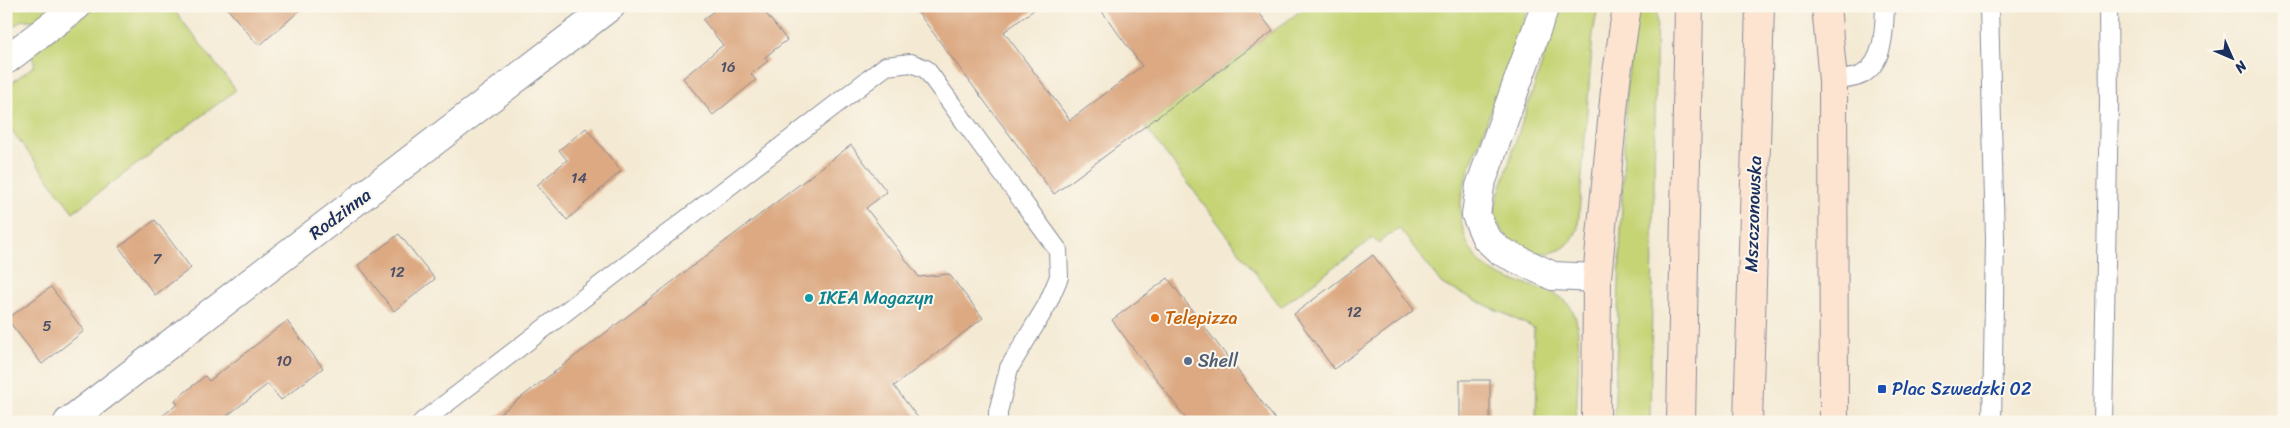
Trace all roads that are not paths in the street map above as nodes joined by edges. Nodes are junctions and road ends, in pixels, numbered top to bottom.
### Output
1 (78, 6) edge
2 (611, 6) edge
3 (1545, 6) edge
4 (1627, 6) edge
5 (1689, 6) edge
6 (1760, 6) edge
7 (1826, 6) edge
8 (1885, 6) edge
9 (1989, 6) edge
10 (2108, 6) edge
11 (6, 60) edge
12 (1833, 81) junction
13 (1597, 278) junction
14 (68, 422) edge
15 (422, 422) edge
16 (998, 422) edge
17 (1596, 422) edge
18 (1681, 422) edge
19 (1748, 422) edge
20 (1834, 422) edge
21 (1992, 422) edge
22 (2103, 422) edge

1 - 11 street
2 - 14 street, Rodzinna
3 - 13 street
4 - 13 main road
5 - 18 main road
6 - 19 main road, Mszczonowska
7 - 12 main road
8 - 12 lane
9 - 21 lane
10 - 22 lane
12 - 20 main road
13 - 17 main road
15 - 16 lane

